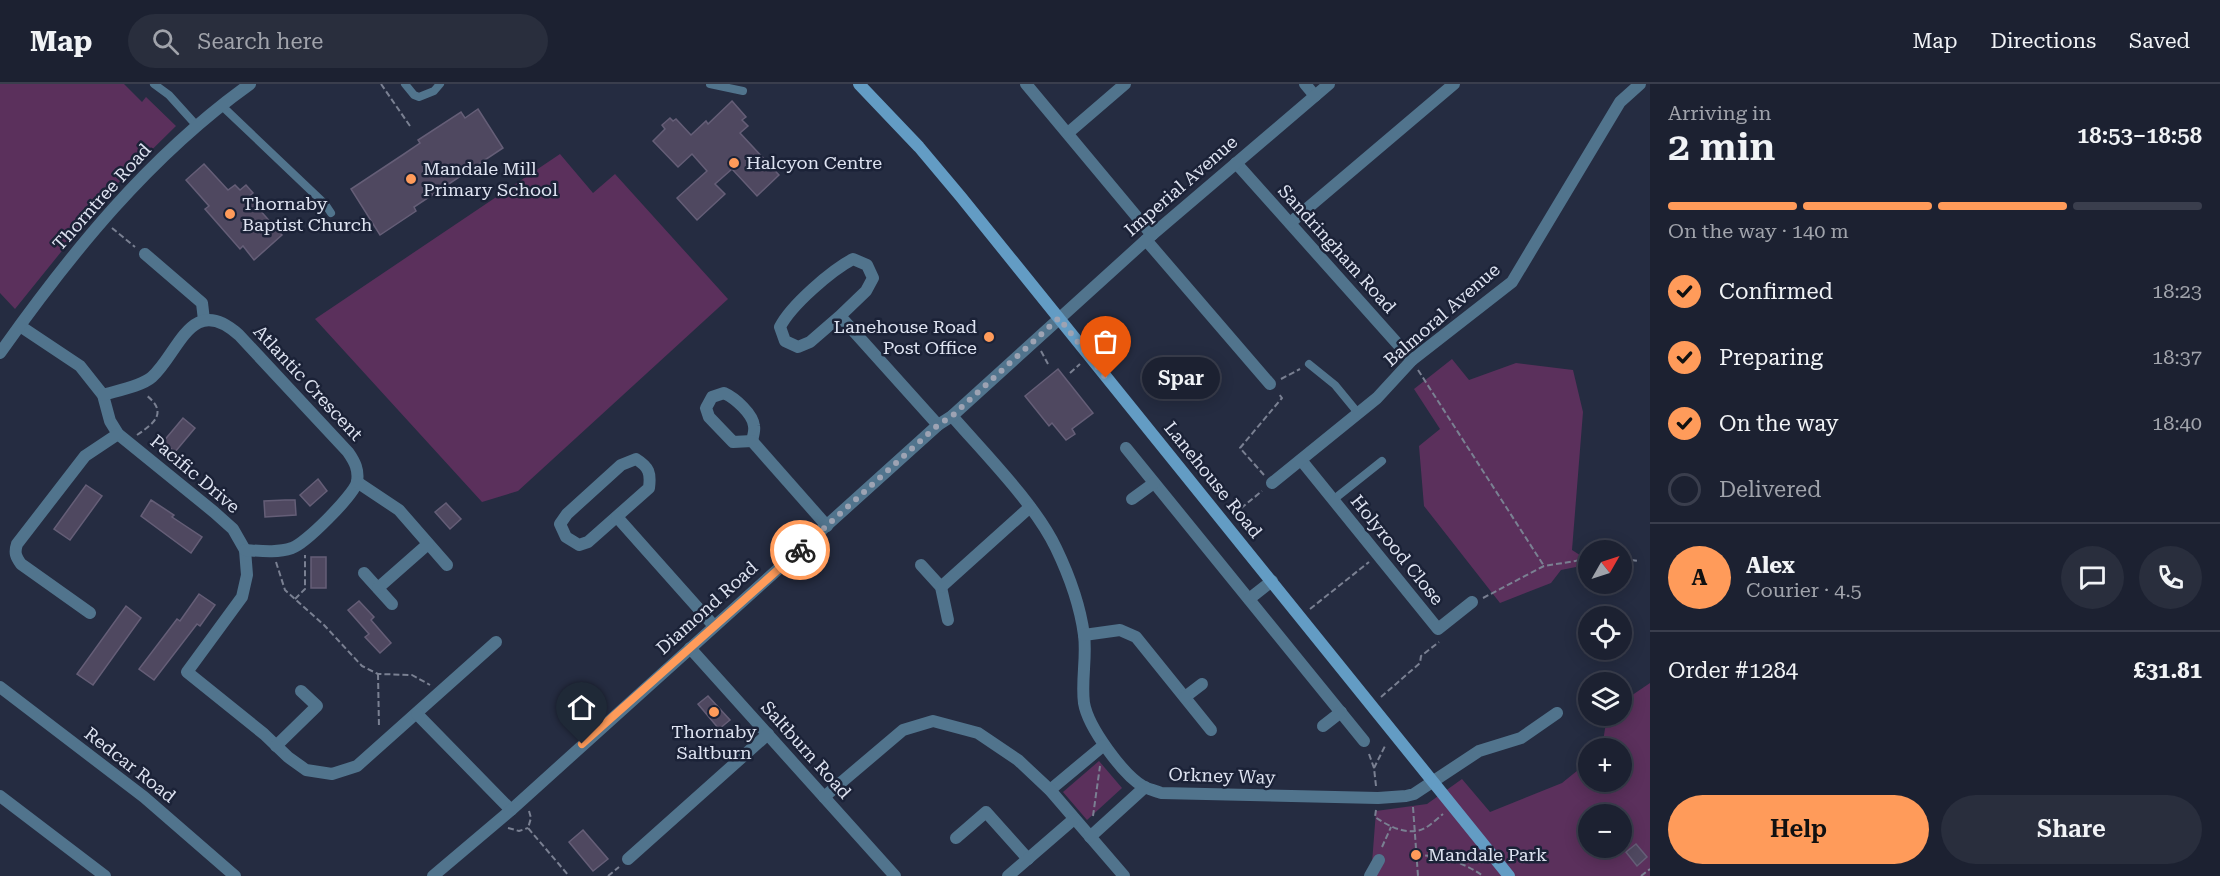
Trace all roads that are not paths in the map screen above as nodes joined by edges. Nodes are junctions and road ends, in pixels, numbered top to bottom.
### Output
1 (154, 84) edge
2 (250, 84) edge
3 (405, 84) edge
4 (440, 84) edge
5 (710, 84) edge
6 (860, 84) edge
7 (1026, 84) edge
8 (1125, 84) edge
9 (1305, 84) edge
10 (1329, 84) edge
11 (1454, 84) edge
12 (1640, 84) edge
13 (743, 91) dead end
14 (1315, 96) junction
15 (222, 106) junction
16 (197, 126) junction
17 (1068, 133) junction
18 (1236, 163) junction
19 (331, 213) dead end
20 (1290, 223) junction
21 (1149, 237) junction
22 (145, 254) road end
23 (840, 316) junction
24 (1059, 318) junction
25 (204, 320) junction
26 (20, 326) junction
27 (0, 353) edge
28 (1412, 360) junction
29 (1309, 364) road end
30 (1270, 384) road end
31 (103, 395) junction
32 (1358, 413) junction
33 (952, 416) junction
34 (938, 425) junction
35 (123, 438) junction
36 (752, 441) dead end
37 (1126, 448) dead end
38 (1301, 460) junction
39 (1382, 461) dead end
40 (357, 482) junction
41 (1154, 483) junction
42 (1272, 483) road end
43 (1132, 500) dead end
44 (1334, 500) junction
45 (1030, 507) junction
46 (617, 518) junction
47 (827, 526) junction
48 (428, 544) junction
49 (245, 550) junction
50 (447, 565) dead end
51 (921, 565) dead end
52 (364, 573) dead end
53 (1272, 581) junction
54 (941, 587) junction
55 (378, 588) junction
56 (1249, 599) junction
57 (1472, 602) road end
58 (392, 604) dead end
59 (90, 613) dead end
60 (948, 620) dead end
61 (714, 626) junction
62 (1084, 635) junction
63 (496, 642) dead end
64 (690, 648) junction
65 (1202, 684) dead end
66 (0, 687) edge
67 (301, 691) dead end
68 (1185, 697) junction
69 (1341, 712) junction
70 (1557, 713) dead end
71 (417, 714) junction
72 (1323, 726) dead end
73 (1211, 730) dead end
74 (768, 734) junction
75 (1364, 741) road end
76 (1104, 745) junction
77 (276, 746) junction
78 (1432, 781) junction
79 (1145, 787) junction
80 (1050, 790) junction
81 (0, 796) edge
82 (824, 797) junction
83 (511, 810) junction
84 (1074, 819) junction
85 (1090, 837) junction
86 (956, 838) dead end
87 (628, 859) dead end
88 (1028, 860) junction
89 (1379, 860) road end
90 (105, 876) edge
91 (235, 876) edge
92 (433, 876) edge
93 (895, 876) edge
94 (1008, 876) edge
95 (1124, 876) edge
96 (1370, 876) edge
97 (1509, 876) edge

1 - 16 lane
2 - 15 street, Thorntree Road
3 - 4 lane
5 - 13 lane
6 - 24 street, Lanehouse Road
7 - 17 street
8 - 17 street
9 - 14 street
10 - 14 street, Imperial Avenue
11 - 20 street
12 - 28 street, Balmoral Avenue
14 - 18 street, Imperial Avenue
15 - 16 street, Thorntree Road
15 - 19 lane
16 - 26 street, Thorntree Road
17 - 21 street
18 - 20 street, Sandringham Road
18 - 21 street, Imperial Avenue
20 - 28 street, Sandringham Road
21 - 24 street, Imperial Avenue
21 - 30 street
22 - 25 street
23 - 23 street
23 - 34 street
24 - 33 street, Diamond Road
24 - 53 street, Lanehouse Road
25 - 31 street
25 - 40 street, Atlantic Crescent
26 - 27 street, Thorntree Road
26 - 31 street, Pacific Drive
28 - 32 street, Balmoral Avenue
29 - 32 lane
31 - 35 street, Pacific Drive
32 - 38 street, Balmoral Avenue
33 - 34 street, Diamond Road
33 - 45 street, Orkney Way
34 - 47 street, Diamond Road
35 - 49 street, Pacific Drive
35 - 59 street
36 - 47 street
37 - 41 street
38 - 42 street, Balmoral Avenue
38 - 44 street, Holyrood Close
39 - 44 lane
40 - 48 street
40 - 49 street
41 - 43 street
41 - 56 street
44 - 57 street, Holyrood Close
45 - 54 street
45 - 62 street, Orkney Way
46 - 46 street
46 - 61 street
47 - 61 street, Diamond Road
48 - 50 street
48 - 55 street
49 - 77 street
51 - 54 street
52 - 55 street
53 - 56 street
53 - 78 street, Lanehouse Road
54 - 60 street
55 - 58 street
56 - 69 street
61 - 64 street, Diamond Road
62 - 68 street
62 - 76 street, Orkney Way
63 - 71 street
64 - 74 street, Saltburn Road
64 - 83 street, Diamond Road
65 - 68 street
66 - 91 street, Redcar Road
67 - 77 street
68 - 73 street
69 - 72 street
69 - 75 street
70 - 78 street, Orkney Way
71 - 77 street
71 - 83 street
74 - 82 street, Saltburn Road
74 - 87 street
76 - 79 street, Orkney Way
76 - 80 street
78 - 79 street, Orkney Way
78 - 97 street, Lanehouse Road
79 - 85 street
80 - 82 street
80 - 84 street
81 - 90 street
82 - 93 street, Saltburn Road
83 - 92 street, Diamond Road
84 - 85 street
84 - 88 street
85 - 95 street
86 - 88 street
88 - 94 street
89 - 96 street

